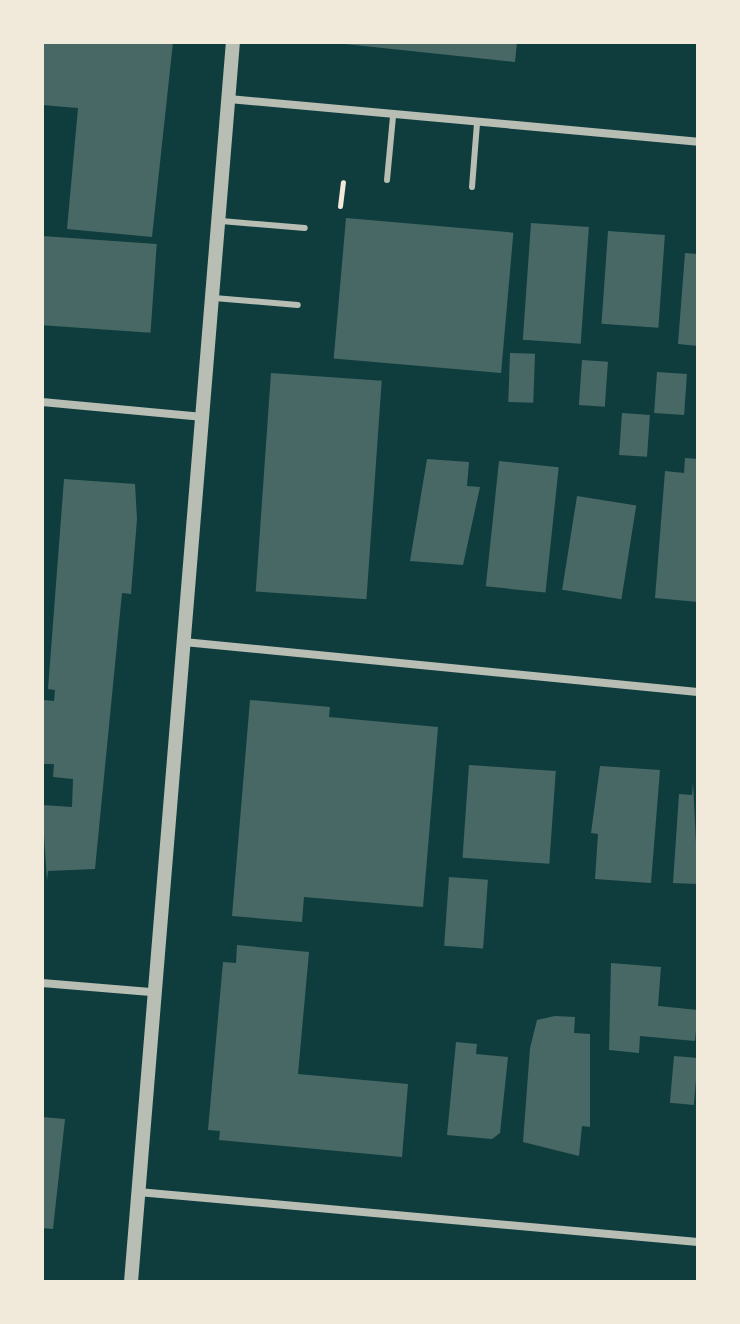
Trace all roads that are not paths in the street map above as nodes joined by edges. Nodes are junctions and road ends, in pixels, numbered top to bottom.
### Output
1 (233, 42) edge
2 (229, 99) junction
3 (393, 116) junction
4 (477, 124) junction
5 (698, 142) edge
6 (387, 180) dead end
7 (472, 187) dead end
8 (218, 221) junction
9 (305, 228) dead end
10 (212, 298) junction
11 (298, 305) dead end
12 (42, 402) edge
13 (203, 417) junction
14 (184, 642) junction
15 (698, 692) edge
16 (42, 983) edge
17 (151, 992) junction
18 (138, 1192) junction
19 (698, 1242) edge
20 (131, 1282) edge

1 - 2 street
2 - 3 street
2 - 8 street
3 - 4 street
3 - 6 lane
4 - 5 street
4 - 7 lane
8 - 9 lane
8 - 10 street
10 - 11 lane
10 - 13 street
12 - 13 street
13 - 14 street
14 - 15 street
14 - 17 street
16 - 17 street
17 - 18 street
18 - 19 street
18 - 20 street

